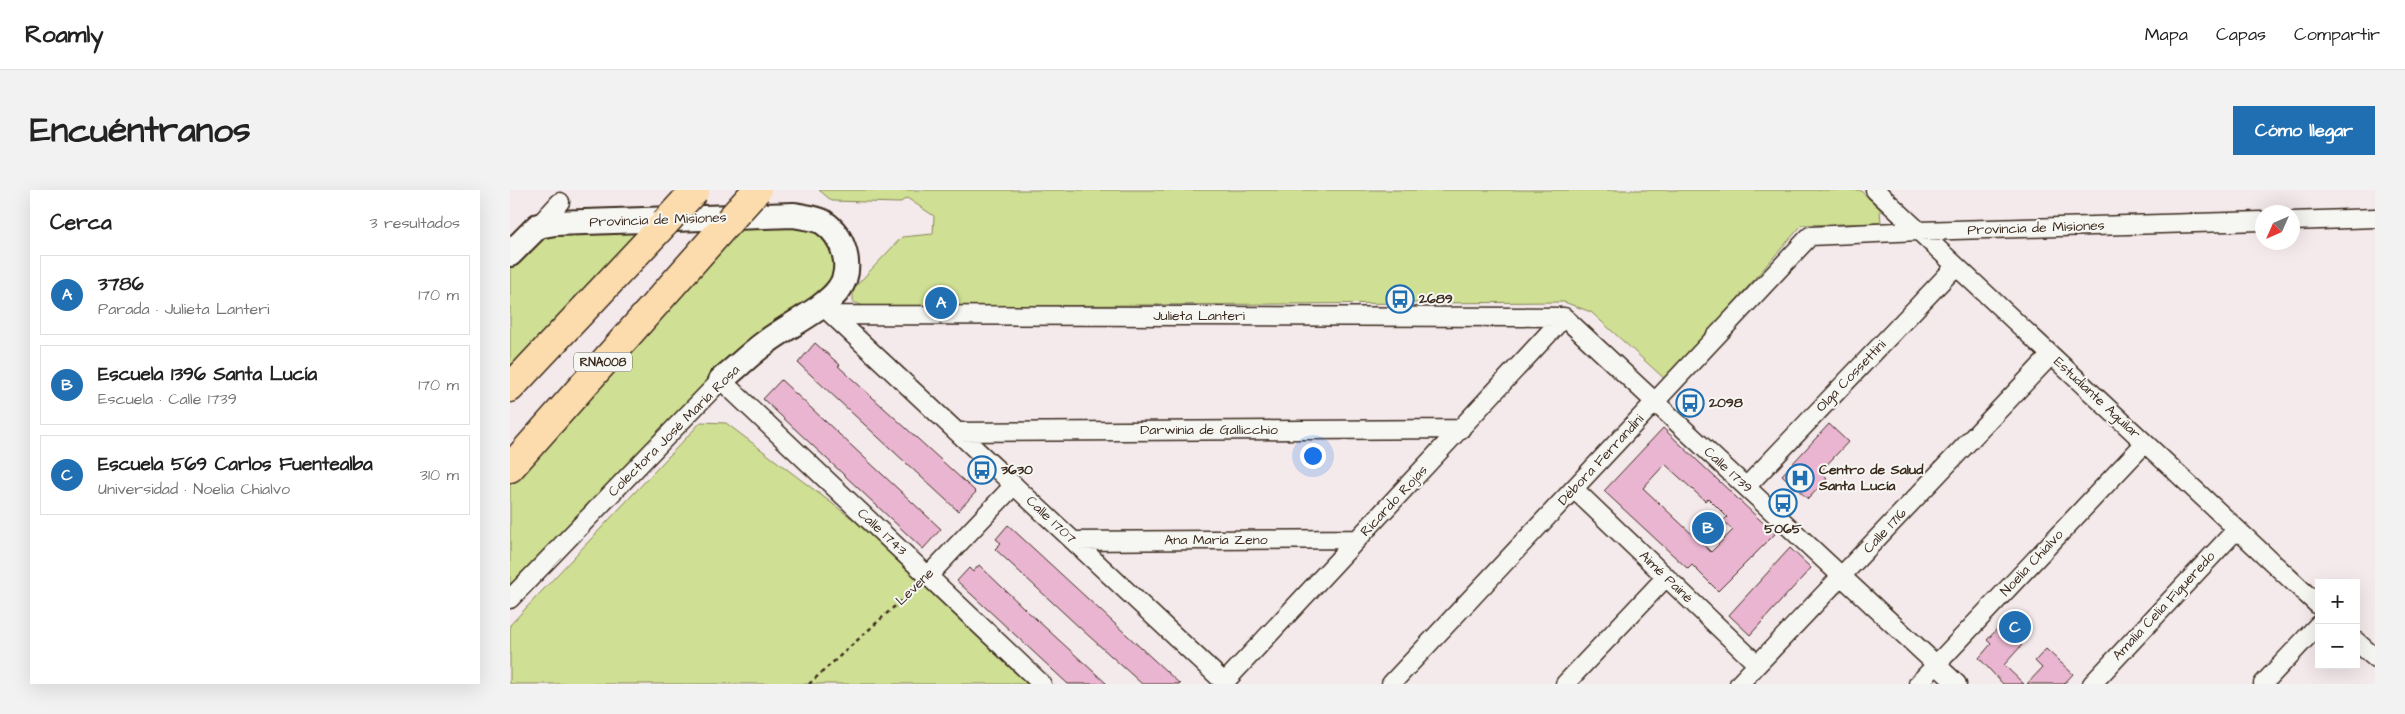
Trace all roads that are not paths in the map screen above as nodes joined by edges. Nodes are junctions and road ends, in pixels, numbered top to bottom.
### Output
1 (695, 190) edge
2 (757, 190) edge
3 (1875, 190) edge
4 (560, 202) dead end
5 (794, 215) joint
6 (2375, 218) edge
7 (2300, 221) edge
8 (2255, 222) edge
9 (532, 231) junction
10 (1919, 231) junction
11 (1810, 236) joint
12 (510, 254) edge
13 (1956, 266) junction
14 (827, 310) junction
15 (1564, 318) junction
16 (2051, 355) junction
17 (721, 380) junction
18 (510, 388) edge
19 (1655, 402) junction
20 (1461, 428) junction
21 (957, 432) junction
22 (2145, 443) junction
23 (510, 468) edge
24 (1014, 485) junction
25 (1746, 487) junction
26 (1574, 489) junction
27 (2237, 529) junction
28 (1358, 539) junction
29 (1074, 541) junction
30 (928, 576) junction
31 (1666, 577) junction
32 (1842, 577) junction
33 (510, 599) edge
34 (2315, 602) edge
35 (2315, 628) edge
36 (2360, 645) edge
37 (2375, 658) edge
38 (1757, 664) junction
39 (1936, 665) junction
40 (1225, 683) edge
41 (1042, 684) edge
42 (1391, 684) edge
43 (1565, 684) edge
44 (1739, 684) edge
45 (1918, 684) edge
46 (1957, 684) edge
47 (2092, 684) edge
48 (2263, 684) edge

1 - 18 highway, bridge
2 - 23 highway, RNA008, bridge
3 - 10 street, Estudiante Aguilar
4 - 9 street
5 - 9 main road, Provincia de Misiones
5 - 14 main road, Colectora José María Rosa
6 - 7 street
8 - 10 street, Provincia de Misiones
9 - 12 main road
10 - 11 street, Provincia de Misiones
10 - 13 street, Estudiante Aguilar
11 - 19 street, Débora Ferrandini
13 - 16 street, Estudiante Aguilar
13 - 25 street, Olga Cossettini
14 - 15 street, Julieta Lanteri
14 - 17 main road, Colectora José María Rosa
14 - 21 street, Calle 1707
15 - 19 street, Calle 1739
15 - 20 street, Ricardo Rojas
16 - 22 street, Estudiante Aguilar
16 - 32 street, Calle 1716
17 - 30 street, Calle 1743
17 - 33 street, Colectora José María Rosa
19 - 25 street, Calle 1739
19 - 26 street, Débora Ferrandini
20 - 21 street, Darwinia de Gallicchio
20 - 28 street, Ricardo Rojas
21 - 24 street, Calle 1707
22 - 27 street, Estudiante Aguilar
22 - 39 street, Noelia Chialvo
24 - 29 street, Calle 1707
24 - 30 street, Levene
25 - 32 street, Calle 1739
26 - 31 street, Aimé Painé
26 - 42 street, Débora Ferrandini
27 - 34 street, Estudiante Aguilar
27 - 47 street, Amalia Celia Figueredo
28 - 29 street, Ana María Zeno
28 - 40 street, Ricardo Rojas
29 - 40 street, Calle 1707
30 - 41 street, Calle 1743
31 - 38 street, Aimé Painé
31 - 43 street
32 - 38 street, Calle 1716
32 - 39 street, Calle 1739
35 - 48 street
36 - 37 street
38 - 44 street, Calle 1716
39 - 45 street, Noelia Chialvo
39 - 46 street, Calle 1739

